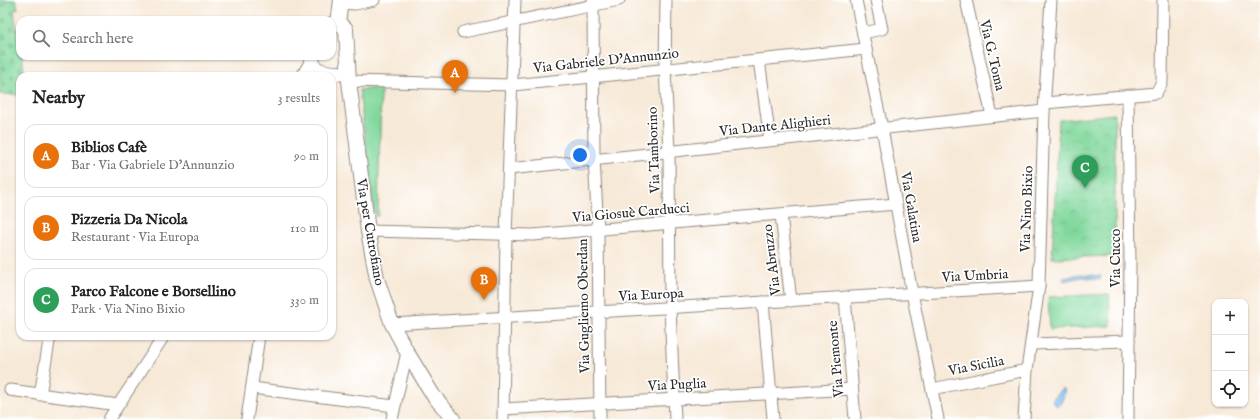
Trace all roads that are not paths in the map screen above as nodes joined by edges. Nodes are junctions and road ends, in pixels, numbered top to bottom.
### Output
1 (374, 0) edge
2 (515, 0) edge
3 (618, 0) edge
4 (666, 0) edge
5 (856, 0) edge
6 (876, 0) edge
7 (966, 0) edge
8 (1051, 0) edge
9 (1163, 0) edge
10 (342, 1) edge
11 (593, 2) edge
12 (336, 21) edge
13 (513, 23) junction
14 (336, 24) edge
15 (463, 32) dead end
16 (863, 33) junction
17 (866, 49) junction
18 (312, 60) edge
19 (313, 60) edge
20 (759, 60) junction
21 (665, 69) junction
22 (304, 72) edge
23 (325, 72) edge
24 (336, 75) edge
25 (348, 78) junction
26 (594, 78) junction
27 (513, 85) junction
28 (1128, 96) junction
29 (1044, 107) junction
30 (992, 116) junction
31 (882, 128) junction
32 (770, 140) junction
33 (669, 152) junction
34 (594, 160) junction
35 (509, 169) junction
36 (896, 204) junction
37 (781, 215) junction
38 (670, 223) junction
39 (598, 230) junction
40 (368, 231) junction
41 (506, 235) junction
42 (1039, 286) junction
43 (912, 294) junction
44 (845, 297) junction
45 (791, 301) junction
46 (763, 302) junction
47 (670, 308) junction
48 (598, 312) junction
49 (504, 318) junction
50 (392, 324) junction
51 (49, 340) edge
52 (161, 340) edge
53 (258, 340) edge
54 (1129, 341) junction
55 (1031, 344) junction
56 (407, 352) junction
57 (1026, 370) junction
58 (252, 388) junction
59 (852, 389) junction
60 (932, 389) junction
61 (10, 390) dead end
62 (40, 394) junction
63 (771, 394) junction
64 (675, 399) junction
65 (599, 403) junction
66 (118, 405) junction
67 (394, 406) junction
68 (503, 414) edge
69 (109, 419) edge
70 (247, 419) edge
71 (392, 419) edge
72 (453, 419) edge
73 (600, 419) edge
74 (675, 419) edge
75 (773, 419) edge
76 (855, 419) edge
77 (938, 419) edge
78 (1024, 419) edge
79 (1128, 419) edge

1 - 10 street
2 - 13 street
3 - 11 street
4 - 21 street, Via Tamborino
5 - 16 street, Via Galatina
6 - 16 street
7 - 30 street, Via G. Toma
8 - 29 street, Via Nino Bixio
9 - 28 street, Via Dante Alighieri
10 - 12 main road
11 - 13 street
11 - 26 street, Via Gugliemo Oberdan
13 - 15 street
13 - 27 street
14 - 25 main road, Via per Cutrofiano
16 - 17 street, Via Galatina
17 - 20 street, Via Gabriele D'Annunzio
17 - 31 street, Via Galatina
18 - 22 street
19 - 23 main road
20 - 21 street, Via Gabriele D'Annunzio
20 - 32 street
21 - 26 street, Via Gabriele D'Annunzio
21 - 33 street, Via Tamborino
24 - 25 main road
25 - 27 street, Via Gabriele D'Annunzio
25 - 40 main road, Via per Cutrofiano
26 - 27 street, Via Gabriele D'Annunzio
26 - 34 street, Via Gugliemo Oberdan
27 - 35 street
28 - 29 street, Via Dante Alighieri
28 - 54 street, Via Cucco
29 - 30 street, Via Dante Alighieri
29 - 42 street, Via Nino Bixio
30 - 31 street, Via Dante Alighieri
31 - 32 street, Via Dante Alighieri
31 - 36 street, Via Galatina
32 - 33 street, Via Dante Alighieri
33 - 34 street, Via Dante Alighieri
33 - 38 street, Via Tamborino
34 - 35 street, Via Dante Alighieri
34 - 39 street, Via Gugliemo Oberdan
35 - 41 street
36 - 37 street, Via Giosuè Carducci
36 - 43 street, Via Galatina
37 - 38 street, Via Giosuè Carducci
37 - 45 street, Via Abruzzo
38 - 39 street, Via Giosuè Carducci
38 - 47 street, Via Tamborino
39 - 41 street, Via Giosuè Carducci
39 - 48 street, Via Gugliemo Oberdan
40 - 41 street, Via Giosuè Carducci
40 - 50 main road, Via per Cutrofiano
41 - 49 street
42 - 43 street, Via Umbria
42 - 55 street, Via Nino Bixio
43 - 44 street, Via Europa
43 - 60 street, Via Galatina
44 - 45 street, Via Europa
44 - 59 street, Via Piemonte
45 - 46 street, Via Europa
46 - 47 street, Via Europa
46 - 63 street
47 - 48 street, Via Europa
47 - 64 street, Via Tamborino
48 - 49 street, Via Europa
48 - 65 street, Via Gugliemo Oberdan
49 - 50 street, Via Europa
49 - 68 street
50 - 56 main road, Via per Cutrofiano
51 - 62 street
52 - 66 street
53 - 58 street
54 - 55 street
54 - 79 street, Via Cucco
55 - 57 street, Via Nino Bixio
56 - 67 street
56 - 72 main road, Via per Cutrofiano
57 - 60 street, Via Sicilia
57 - 78 street, Via Nino Bixio
58 - 67 street
58 - 70 street
59 - 63 street, Via Puglia
59 - 76 street, Via Piemonte
60 - 77 street, Via Galatina
61 - 62 street
62 - 66 street
63 - 64 street, Via Puglia
63 - 75 street
64 - 65 street, Via Puglia
64 - 74 street, Via Tamborino
65 - 68 street, Via Puglia
65 - 73 street, Via Gugliemo Oberdan
66 - 69 street
67 - 71 street

